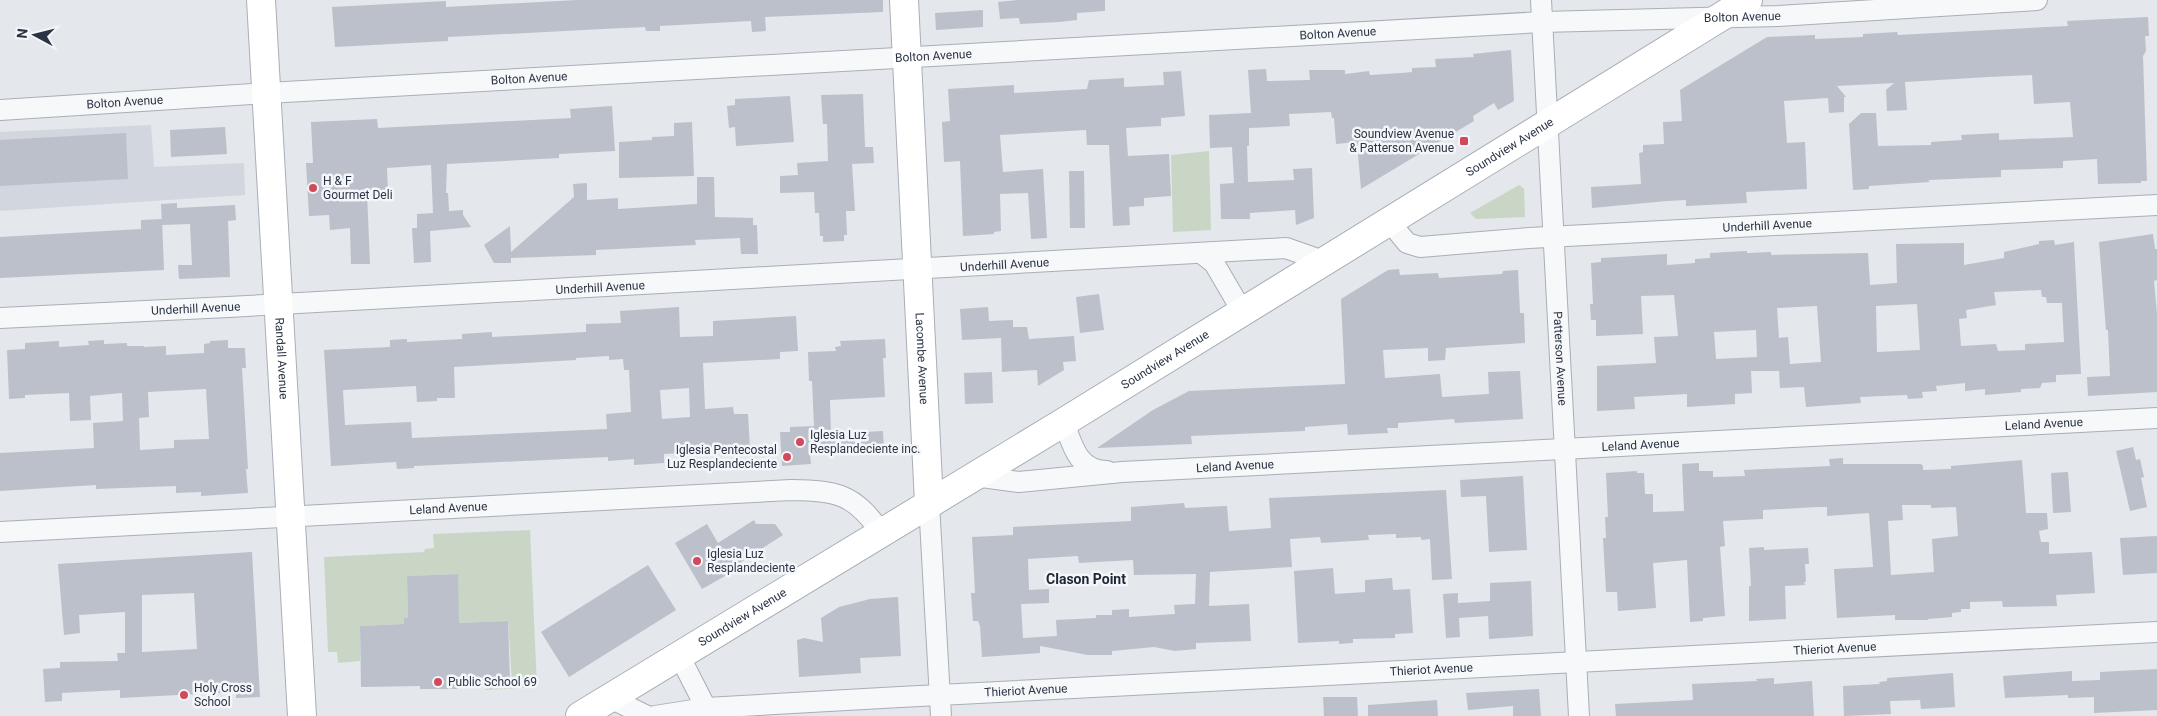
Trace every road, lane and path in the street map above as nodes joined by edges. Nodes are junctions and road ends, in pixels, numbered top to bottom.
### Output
1 (261, 0) edge
2 (904, 0) edge
3 (1541, 0) edge
4 (1748, 0) edge
5 (2037, 0) edge
6 (1861, 6) edge
7 (1722, 16) junction
8 (1542, 22) junction
9 (906, 58) junction
10 (266, 93) junction
11 (0, 110) edge
12 (1548, 124) junction
13 (2157, 205) edge
14 (1389, 221) junction
15 (1554, 237) junction
16 (1201, 253) junction
17 (1323, 262) junction
18 (917, 270) junction
19 (279, 305) junction
20 (1242, 312) junction
21 (0, 318) edge
22 (2157, 418) edge
23 (1064, 422) junction
24 (1565, 449) junction
25 (1122, 472) junction
26 (974, 476) junction
27 (929, 503) junction
28 (290, 516) junction
29 (0, 532) edge
30 (881, 532) junction
31 (2157, 632) edge
32 (679, 655) junction
33 (1576, 661) junction
34 (940, 695) junction
35 (610, 698) junction
36 (706, 708) junction
37 (302, 716) edge
38 (580, 716) edge
39 (647, 716) edge
40 (654, 716) edge
41 (941, 716) edge
42 (1579, 716) edge

1 - 10 main road, Randall Avenue
2 - 9 main road, Lacombe Avenue
3 - 8 street, Patterson Avenue
4 - 7 main road, Soundview Avenue
5 - 6 street, Bolton Avenue
6 - 7 street, Bolton Avenue
7 - 8 street, Bolton Avenue
7 - 12 main road, Soundview Avenue
8 - 9 street, Bolton Avenue
8 - 12 street, Patterson Avenue
9 - 10 street, Bolton Avenue
9 - 18 main road, Lacombe Avenue
10 - 11 street, Bolton Avenue
10 - 19 main road, Randall Avenue
12 - 14 main road, Soundview Avenue
12 - 15 street, Patterson Avenue
13 - 15 street, Underhill Avenue
14 - 15 street, Underhill Avenue
14 - 17 main road, Soundview Avenue
15 - 24 street, Patterson Avenue
16 - 17 street, Underhill Avenue
16 - 18 street, Underhill Avenue
16 - 20 street
17 - 20 main road, Soundview Avenue
18 - 19 street, Underhill Avenue
18 - 27 main road, Lacombe Avenue
19 - 21 street, Underhill Avenue
19 - 28 main road, Randall Avenue
20 - 23 main road, Soundview Avenue
22 - 24 street, Leland Avenue
23 - 25 street, Leland Avenue
23 - 26 main road, Soundview Avenue
24 - 25 street, Leland Avenue
24 - 33 street, Patterson Avenue
25 - 26 street, Leland Avenue
26 - 27 main road, Soundview Avenue
27 - 30 main road, Soundview Avenue
27 - 34 street, Lacombe Avenue
28 - 29 street, Leland Avenue
28 - 30 street, Leland Avenue
28 - 37 main road, Randall Avenue
30 - 32 main road, Soundview Avenue
31 - 33 street, Thieriot Avenue
32 - 35 main road, Soundview Avenue
32 - 36 street
33 - 34 street, Thieriot Avenue
33 - 42 street, Patterson Avenue
34 - 36 street, Thieriot Avenue
34 - 41 street, Lacombe Avenue
35 - 38 main road, Soundview Avenue
35 - 39 street
36 - 40 street, Thieriot Avenue

